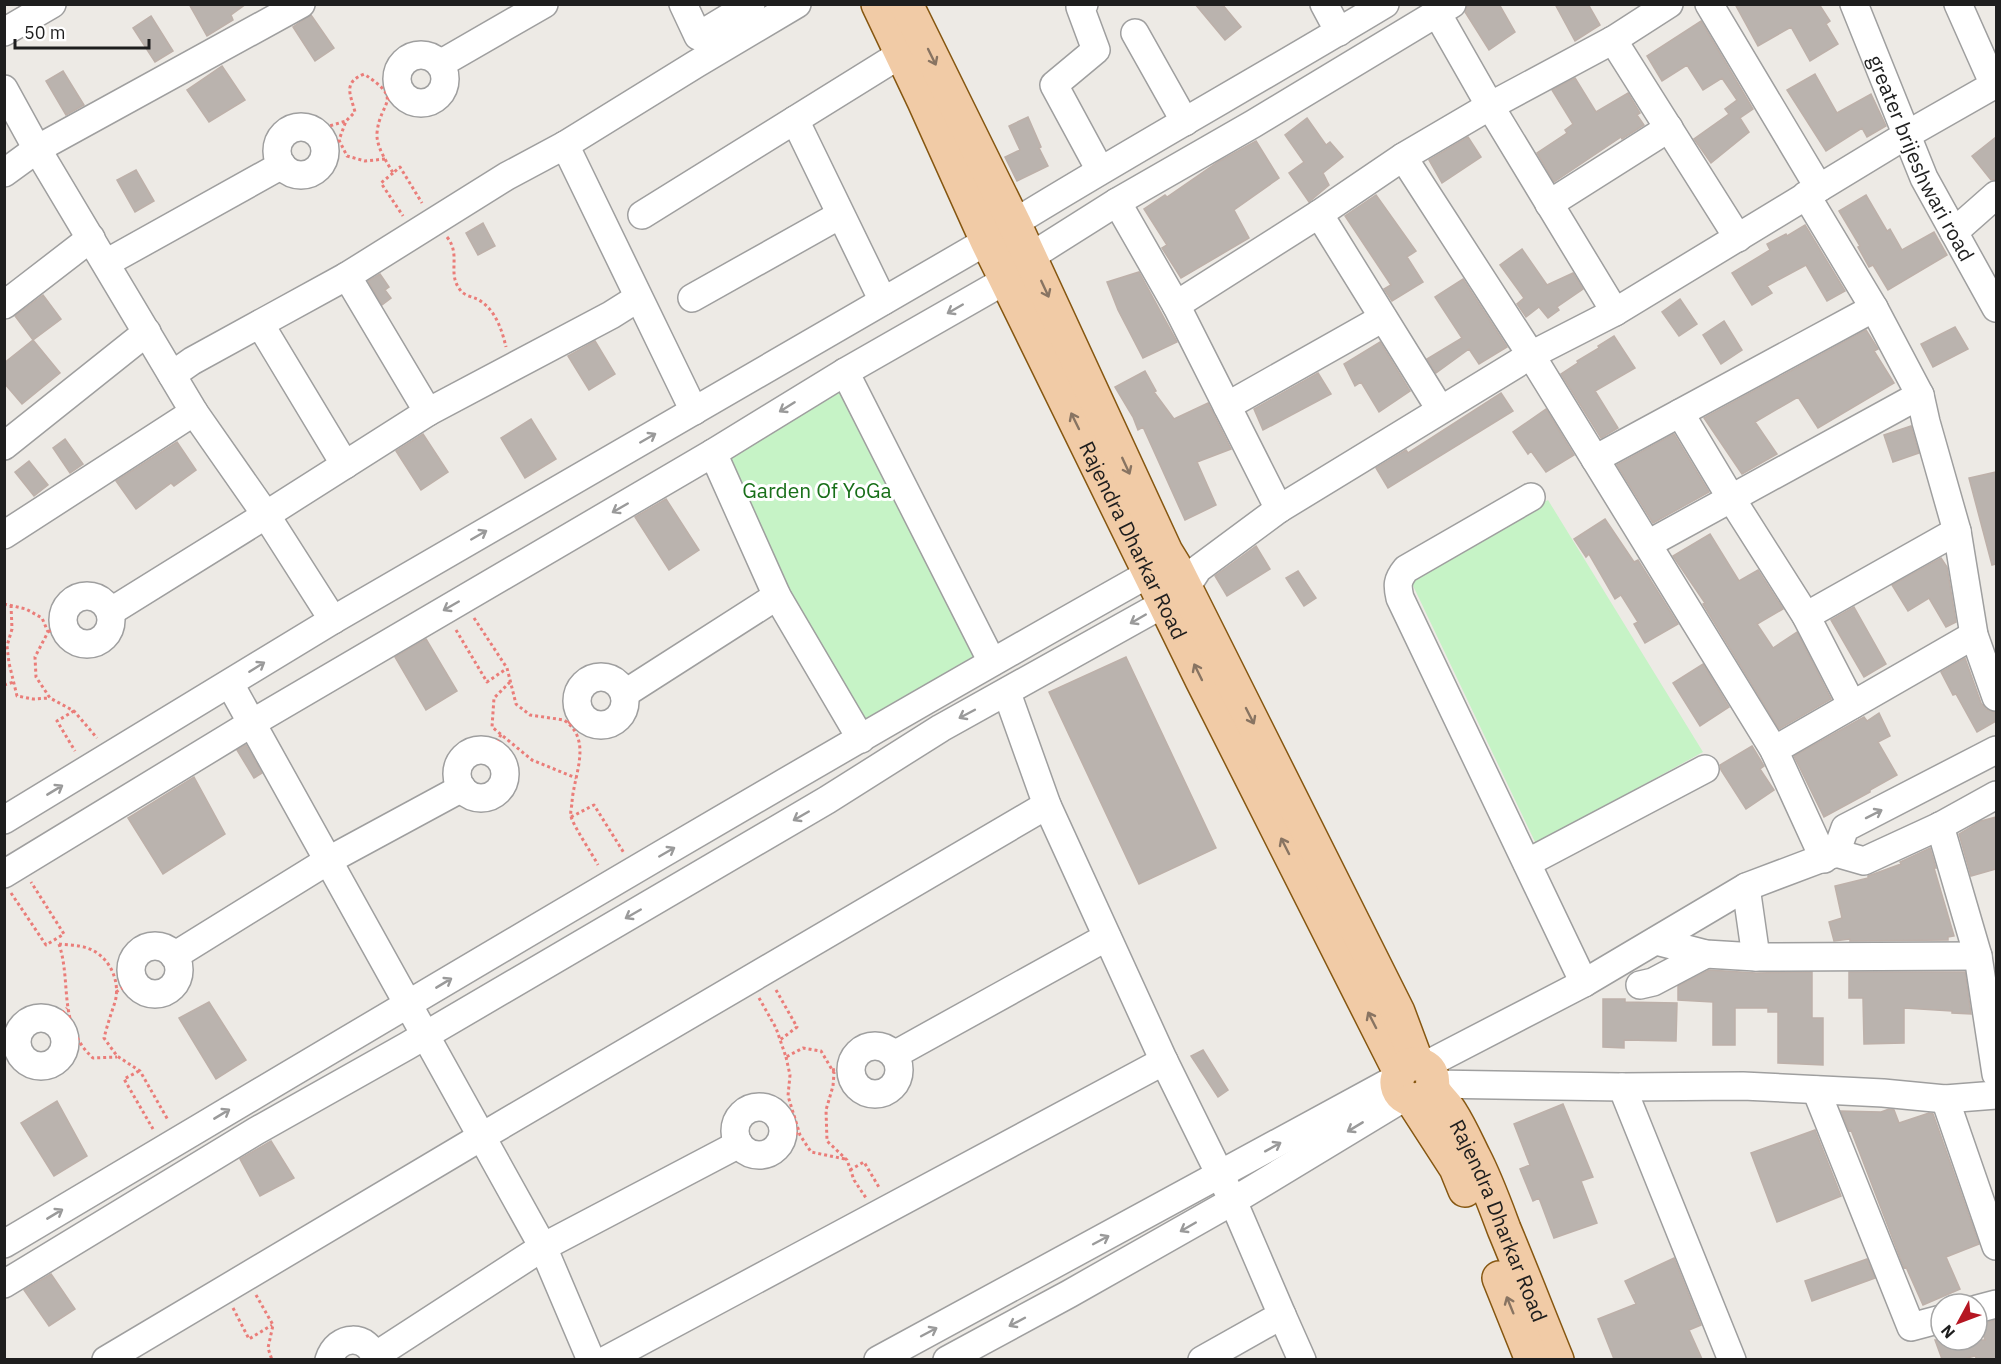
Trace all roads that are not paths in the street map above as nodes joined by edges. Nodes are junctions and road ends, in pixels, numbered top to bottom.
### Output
1 (52, 4) edge
2 (301, 4) edge
3 (544, 4) edge
4 (663, 4) edge
5 (683, 4) edge
6 (751, 4) edge
7 (797, 4) edge
8 (878, 4) edge
9 (906, 4) edge
10 (1324, 4) edge
11 (1385, 4) edge
12 (1669, 4) edge
13 (1709, 4) edge
14 (1854, 4) edge
15 (1958, 4) edge
16 (1081, 5) edge
17 (1445, 9) edge
18 (4, 32) edge
19 (1339, 32) junction
20 (1135, 33) dead end
21 (1613, 40) junction
22 (901, 54) junction
23 (696, 64) junction
24 (1995, 84) edge
25 (4, 89) edge
26 (394, 95) road end
27 (1490, 106) junction
28 (795, 120) junction
29 (1185, 122) junction
30 (1668, 128) junction
31 (1908, 134) junction
32 (565, 145) junction
33 (37, 149) junction
34 (1402, 157) junction
35 (282, 165) junction
36 (1100, 170) junction
37 (4, 173) edge
38 (1812, 191) junction
39 (1996, 195) edge
40 (1117, 201) junction
41 (1549, 204) junction
42 (1319, 214) junction
43 (642, 215) dead end
44 (840, 215) junction
45 (1014, 223) junction
46 (1954, 232) junction
47 (91, 238) junction
48 (1738, 238) junction
49 (987, 241) junction
50 (1030, 257) junction
51 (106, 262) junction
52 (347, 276) junction
53 (1006, 280) junction
54 (638, 298) junction
55 (692, 298) dead end
56 (883, 301) junction
57 (4, 304) edge
58 (1176, 305) junction
59 (1874, 308) junction
60 (1996, 308) edge
61 (1615, 312) junction
62 (1383, 318) junction
63 (260, 324) junction
64 (147, 332) junction
65 (1531, 355) junction
66 (845, 372) junction
67 (172, 375) junction
68 (1920, 395) junction
69 (1227, 406) junction
70 (1440, 409) junction
71 (694, 411) junction
72 (194, 412) junction
73 (428, 412) junction
74 (1680, 413) junction
75 (4, 446) edge
76 (713, 453) junction
77 (1595, 459) junction
78 (345, 465) junction
79 (1531, 497) dead end
80 (1731, 498) junction
81 (1279, 508) junction
82 (266, 515) junction
83 (1958, 531) junction
84 (4, 535) edge
85 (1648, 544) junction
86 (1174, 580) junction
87 (777, 596) junction
88 (1806, 616) junction
89 (333, 620) junction
90 (56, 627) road end
91 (1974, 635) junction
92 (992, 662) junction
93 (230, 684) junction
94 (1007, 693) junction
95 (1996, 697) edge
96 (1852, 705) junction
97 (574, 718) road end
98 (252, 723) junction
99 (861, 739) junction
100 (1774, 750) junction
101 (1996, 750) edge
102 (1705, 769) dead end
103 (462, 788) junction
104 (1996, 795) edge
105 (1047, 805) junction
106 (4, 820) edge
107 (1940, 826) junction
108 (1830, 856) junction
109 (329, 860) junction
110 (1527, 863) junction
111 (11, 877) edge
112 (1746, 886) junction
113 (1107, 938) junction
114 (1656, 941) junction
115 (1706, 954) junction
116 (1978, 956) junction
117 (1756, 957) junction
118 (1584, 982) junction
119 (1640, 985) dead end
120 (125, 987) road end
121 (407, 1005) junction
122 (425, 1036) junction
123 (894, 1055) junction
124 (12, 1057) edge
125 (1164, 1061) junction
126 (1996, 1074) edge
127 (1415, 1081) junction
128 (1622, 1087) junction
129 (1816, 1090) junction
130 (1996, 1095) edge
131 (1945, 1099) junction
132 (481, 1137) junction
133 (739, 1144) junction
134 (1220, 1176) junction
135 (1233, 1201) junction
136 (4, 1244) edge
137 (1996, 1246) edge
138 (543, 1247) junction
139 (4, 1284) edge
140 (1282, 1315) junction
141 (1929, 1322) edge
142 (375, 1358) edge
143 (106, 1359) edge
144 (329, 1359) edge
145 (591, 1359) edge
146 (606, 1359) edge
147 (878, 1359) edge
148 (948, 1359) edge
149 (1202, 1359) edge
150 (1302, 1359) edge
151 (1532, 1359) edge
152 (1557, 1359) edge
153 (1732, 1359) edge

1 - 18 street
2 - 33 street
3 - 26 street
4 - 23 street
5 - 6 street
7 - 23 street
8 - 22 main road, Rajendra Dharkar Road
9 -> 45 main road, Rajendra Dharkar Road
10 - 19 street
11 - 19 street
12 - 21 street
13 - 38 street
14 - 31 street, greater brijeshwari road
15 - 24 street
16 - 36 street
17 - 27 street
17 - 40 street
19 - 29 street
20 - 29 street
21 - 27 street
21 - 30 street
22 - 28 street
22 - 49 main road, Rajendra Dharkar Road
23 - 32 street
24 - 31 street
25 - 33 street
27 - 34 street
27 - 41 street
28 - 43 street
28 - 44 street
29 - 36 street
30 - 41 street
30 - 48 street
31 - 38 street
31 - 46 street, greater brijeshwari road
32 - 52 street
32 - 54 street
33 - 37 street
33 - 47 street
34 - 42 street
34 - 65 street
35 - 35 street
35 - 51 street
36 - 45 street
38 - 48 street
38 - 59 street
39 - 46 street
40 - 50 street
40 - 58 street
41 - 61 street
42 - 58 street
42 - 62 street
44 - 55 street
44 - 56 street
45 - 50 main road, Rajendra Dharkar Road
46 - 60 street, greater brijeshwari road
47 - 51 street
47 - 57 street
48 - 61 street
49 - 53 main road, Rajendra Dharkar Road
49 - 56 street
50 -> 86 main road, Rajendra Dharkar Road
51 - 64 street
52 - 63 street
52 - 73 street
53 -> 66 street
86 -> 53 main road, Rajendra Dharkar Road
54 - 71 street
54 - 73 street
56 - 71 street
58 - 69 street
59 - 68 street
59 - 74 street
61 - 65 street
62 - 69 street
62 - 70 street
63 - 67 street
63 - 78 street
64 - 67 street
64 - 75 street
65 - 70 street
65 - 77 street
66 -> 76 street
66 - 92 street
67 - 72 street
68 - 80 street
68 - 83 street
69 - 81 street
70 - 81 street
89 -> 71 street
72 - 82 street
72 - 84 street
73 - 78 street
74 - 77 street
74 - 80 street
76 - 87 street
76 -> 98 street
77 - 85 street
78 - 82 street
79 - 110 street
80 - 85 street
80 - 88 street
81 - 86 street
82 - 89 street
82 - 90 street
83 - 88 street
83 - 91 street
85 - 100 street
86 - 92 street
86 -> 94 street
86 - 127 main road, Rajendra Dharkar Road
87 - 97 street
87 - 99 street
88 - 96 street
93 -> 89 street
91 - 95 street
91 - 96 street
92 - 99 street
93 - 98 street
106 -> 93 street
94 - 105 street
94 -> 122 street
96 - 100 street
98 - 109 street
98 - 111 street
121 -> 99 street
100 - 108 street
108 -> 101 street
102 - 110 street
103 - 103 street
103 - 109 street
104 - 107 street
105 - 113 street
105 - 132 street
107 - 108 street
107 - 116 street
108 - 112 street
109 - 120 street
109 - 121 street
110 - 118 street
112 - 114 street
112 - 117 street
113 - 123 street
113 - 125 street
114 - 115 street
114 - 118 street
115 - 117 street
115 - 119 street
116 - 117 street
116 - 126 street
118 - 127 street
121 - 122 street
136 -> 121 street
122 - 132 street
122 - 139 street
123 - 123 street
124 - 124 street
125 - 134 street
125 - 146 street
127 - 128 street
134 -> 127 street
127 -> 135 street
151 -> 127 main road, Rajendra Dharkar Road
127 - 152 main road, Rajendra Dharkar Road
128 - 129 street
128 - 153 street
129 - 131 street
129 - 141 street
130 - 131 street
131 - 137 street
132 - 138 street
132 - 143 street
133 - 133 street
133 - 138 street
134 - 135 street
147 -> 134 street
135 - 140 street
135 -> 148 street
138 - 142 street
138 - 145 street
140 - 149 street
140 - 150 street
142 - 144 street

